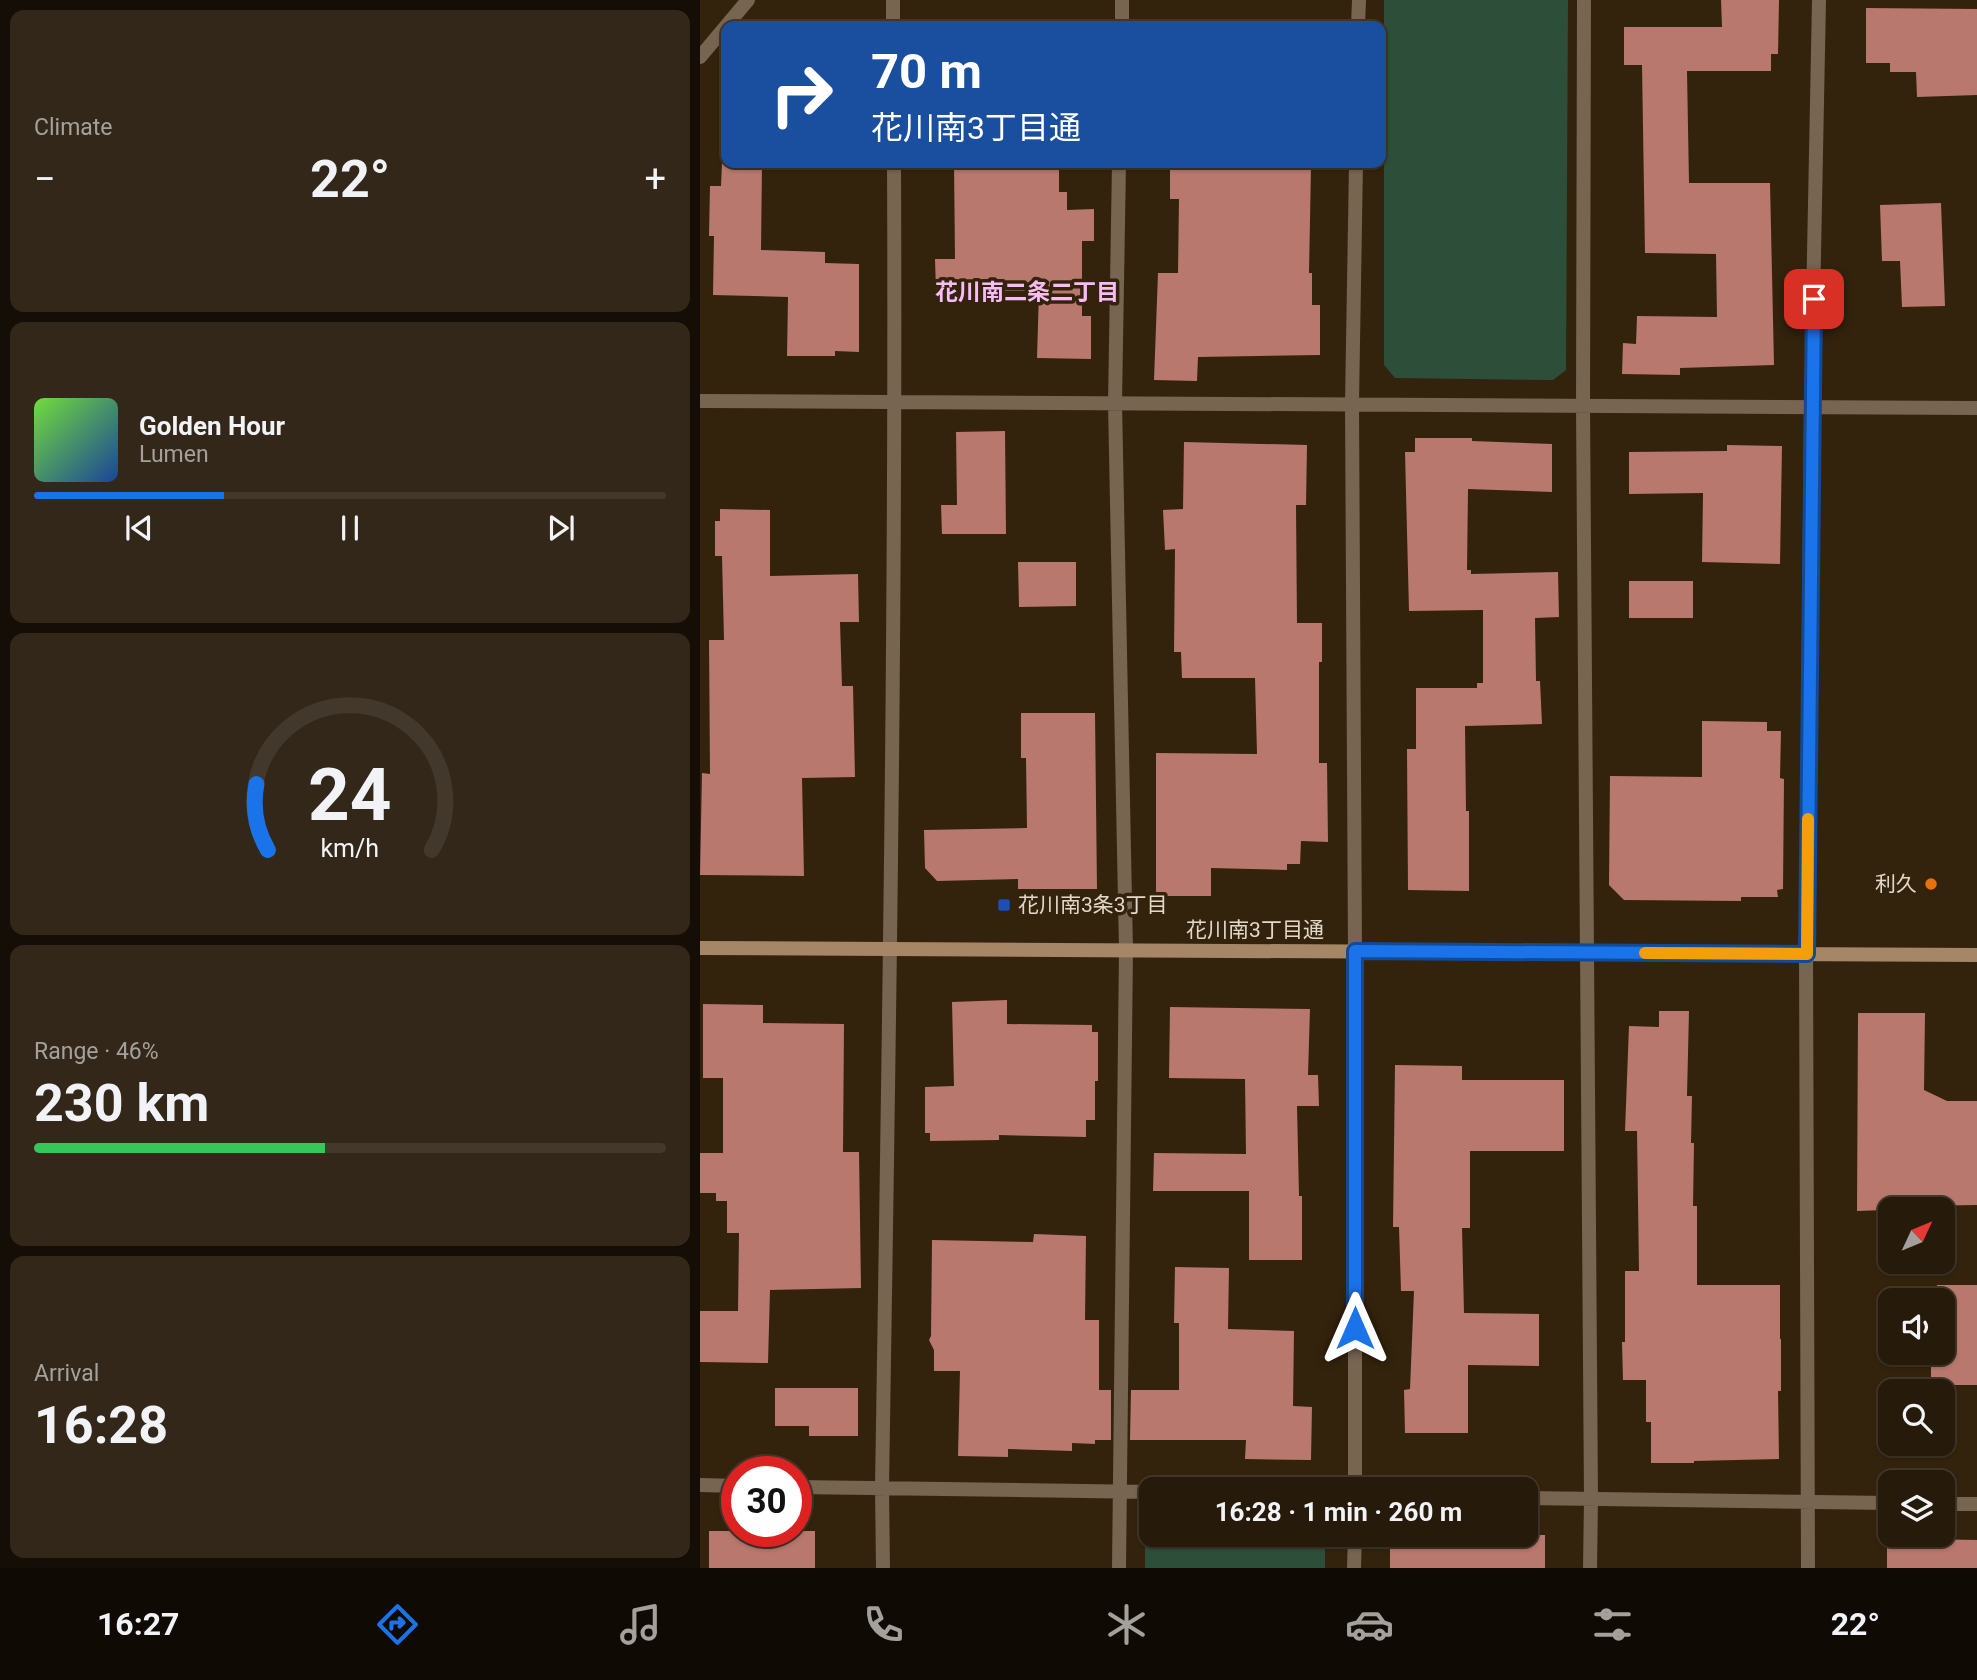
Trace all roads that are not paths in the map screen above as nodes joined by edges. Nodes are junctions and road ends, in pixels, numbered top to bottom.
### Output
1 (748, 0) edge
2 (893, 0) edge
3 (1122, 0) edge
4 (1359, 0) edge
5 (1584, 0) edge
6 (1819, 0) edge
7 (730, 21) edge
8 (893, 21) edge
9 (1122, 21) edge
10 (1358, 21) edge
11 (721, 32) edge
12 (700, 57) edge
13 (894, 168) edge
14 (1119, 168) edge
15 (1356, 168) edge
16 (700, 401) edge
17 (895, 402) junction
18 (1115, 403) junction
19 (1352, 404) junction
20 (1583, 406) junction
21 (1811, 407) junction
22 (1977, 408) edge
23 (700, 948) edge
24 (890, 949) junction
25 (1126, 950) junction
26 (1355, 951) junction
27 (1586, 953) junction
28 (1807, 954) junction
29 (1977, 955) edge
30 (1355, 1477) edge
31 (700, 1485) edge
32 (721, 1486) edge
33 (812, 1487) edge
34 (881, 1488) junction
35 (1119, 1491) junction
36 (1139, 1492) edge
37 (1538, 1497) edge
38 (1591, 1499) junction
39 (1808, 1502) junction
40 (1878, 1503) edge
41 (1955, 1504) edge
42 (1977, 1504) edge
43 (1355, 1547) edge
44 (883, 1568) edge
45 (1119, 1568) edge
46 (1354, 1568) edge
47 (1590, 1568) edge
48 (1808, 1568) edge

1 - 7 street
2 - 8 street
3 - 9 street
4 - 10 street
5 - 20 street
6 - 21 street
11 - 12 street
13 - 17 street
14 - 18 street
15 - 19 street
16 - 17 street
17 - 18 street
17 - 24 street
18 - 19 street
18 - 25 street
19 - 20 street
19 - 26 street
20 - 21 street
20 - 27 street
21 - 22 street
21 - 28 street
23 - 24 street, 花川南3丁目通
24 - 25 street, 花川南3丁目通
24 - 34 street
25 - 26 street, 花川南3丁目通
25 - 35 street
26 - 27 street, 花川南3丁目通
26 - 30 street
27 - 28 street, 花川南3丁目通
27 - 38 street
28 - 29 street, 花川南3丁目通
28 - 39 street
31 - 32 street
33 - 34 street
34 - 35 street
34 - 44 street
35 - 36 street
35 - 45 street
37 - 38 street
38 - 39 street
38 - 47 street
39 - 40 street
39 - 48 street
41 - 42 street
43 - 46 street

